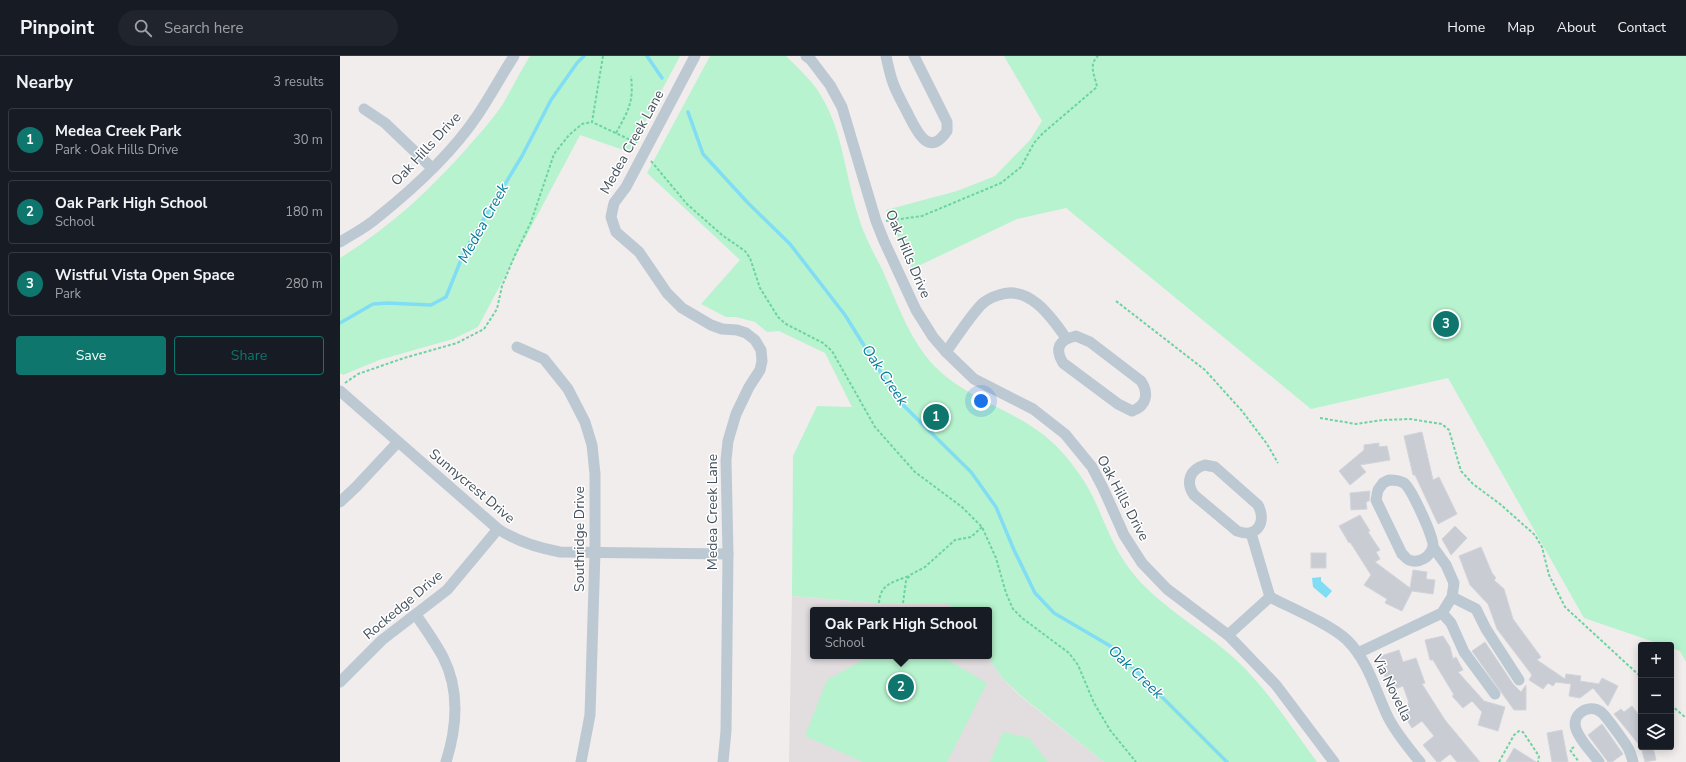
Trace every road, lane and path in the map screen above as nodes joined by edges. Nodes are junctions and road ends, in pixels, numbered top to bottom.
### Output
1 (514, 56) edge
2 (603, 56) edge
3 (695, 56) edge
4 (806, 56) edge
5 (886, 56) edge
6 (914, 56) edge
7 (1098, 56) edge
8 (631, 76) dead end
9 (364, 109) dead end
10 (592, 122) junction
11 (616, 133) junction
12 (638, 144) dead end
13 (650, 160) dead end
14 (432, 168) junction
15 (876, 221) junction
16 (340, 242) edge
17 (1116, 301) dead end
18 (1066, 338) junction
19 (517, 347) dead end
20 (946, 352) junction
21 (343, 386) edge
22 (1320, 418) dead end
23 (398, 442) junction
24 (1278, 463) dead end
25 (340, 502) edge
26 (982, 527) junction
27 (498, 529) junction
28 (1251, 533) junction
29 (1433, 547) junction
30 (595, 552) junction
31 (728, 554) junction
32 (910, 575) junction
33 (1270, 597) junction
34 (1452, 597) junction
35 (903, 603) dead end
36 (879, 604) dead end
37 (1442, 613) junction
38 (416, 615) junction
39 (1228, 635) junction
40 (1358, 653) junction
41 (1638, 674) edge
42 (1519, 680) dead end
43 (340, 682) edge
44 (1496, 694) dead end
45 (1674, 708) edge
46 (1686, 718) edge
47 (446, 762) edge
48 (581, 762) edge
49 (722, 762) edge
50 (1136, 762) edge
51 (1334, 762) edge
52 (1420, 762) edge
53 (1499, 762) edge
54 (1538, 762) edge
55 (1600, 762) edge
56 (1633, 762) edge

1 - 14 street, Oak Hills Drive
2 - 10 path
3 - 31 street, Medea Creek Lane
4 - 15 street, Oak Hills Drive
5 - 6 street
7 - 15 path
8 - 11 path
9 - 14 street
10 - 11 path
10 - 21 path
11 - 12 path
13 - 26 path
14 - 16 street, Oak Hills Drive
15 - 20 street, Oak Hills Drive
17 - 24 path
18 - 18 street
18 - 20 street
19 - 30 street, Southridge Drive
20 - 39 street, Oak Hills Drive
21 - 23 street, Sunnycrest Drive
22 - 41 path
23 - 25 street
23 - 27 street, Sunnycrest Drive
26 - 32 path
26 - 50 path
27 - 30 street, Sunnycrest Drive
27 - 38 street, Rockedge Drive
28 - 28 street
28 - 33 street
29 - 29 street
29 - 34 street
30 - 31 street, Sunnycrest Drive
30 - 48 street, Southridge Drive
31 - 49 street, Medea Creek Lane
32 - 35 path
32 - 36 path
33 - 39 street
33 - 40 street, Via Novella
34 - 37 street
34 - 42 street
37 - 40 street
37 - 44 street
38 - 43 street, Rockedge Drive
38 - 47 street
39 - 51 street, Oak Hills Drive
40 - 52 street, Via Novella
45 - 46 path
53 - 54 path
55 - 56 street

